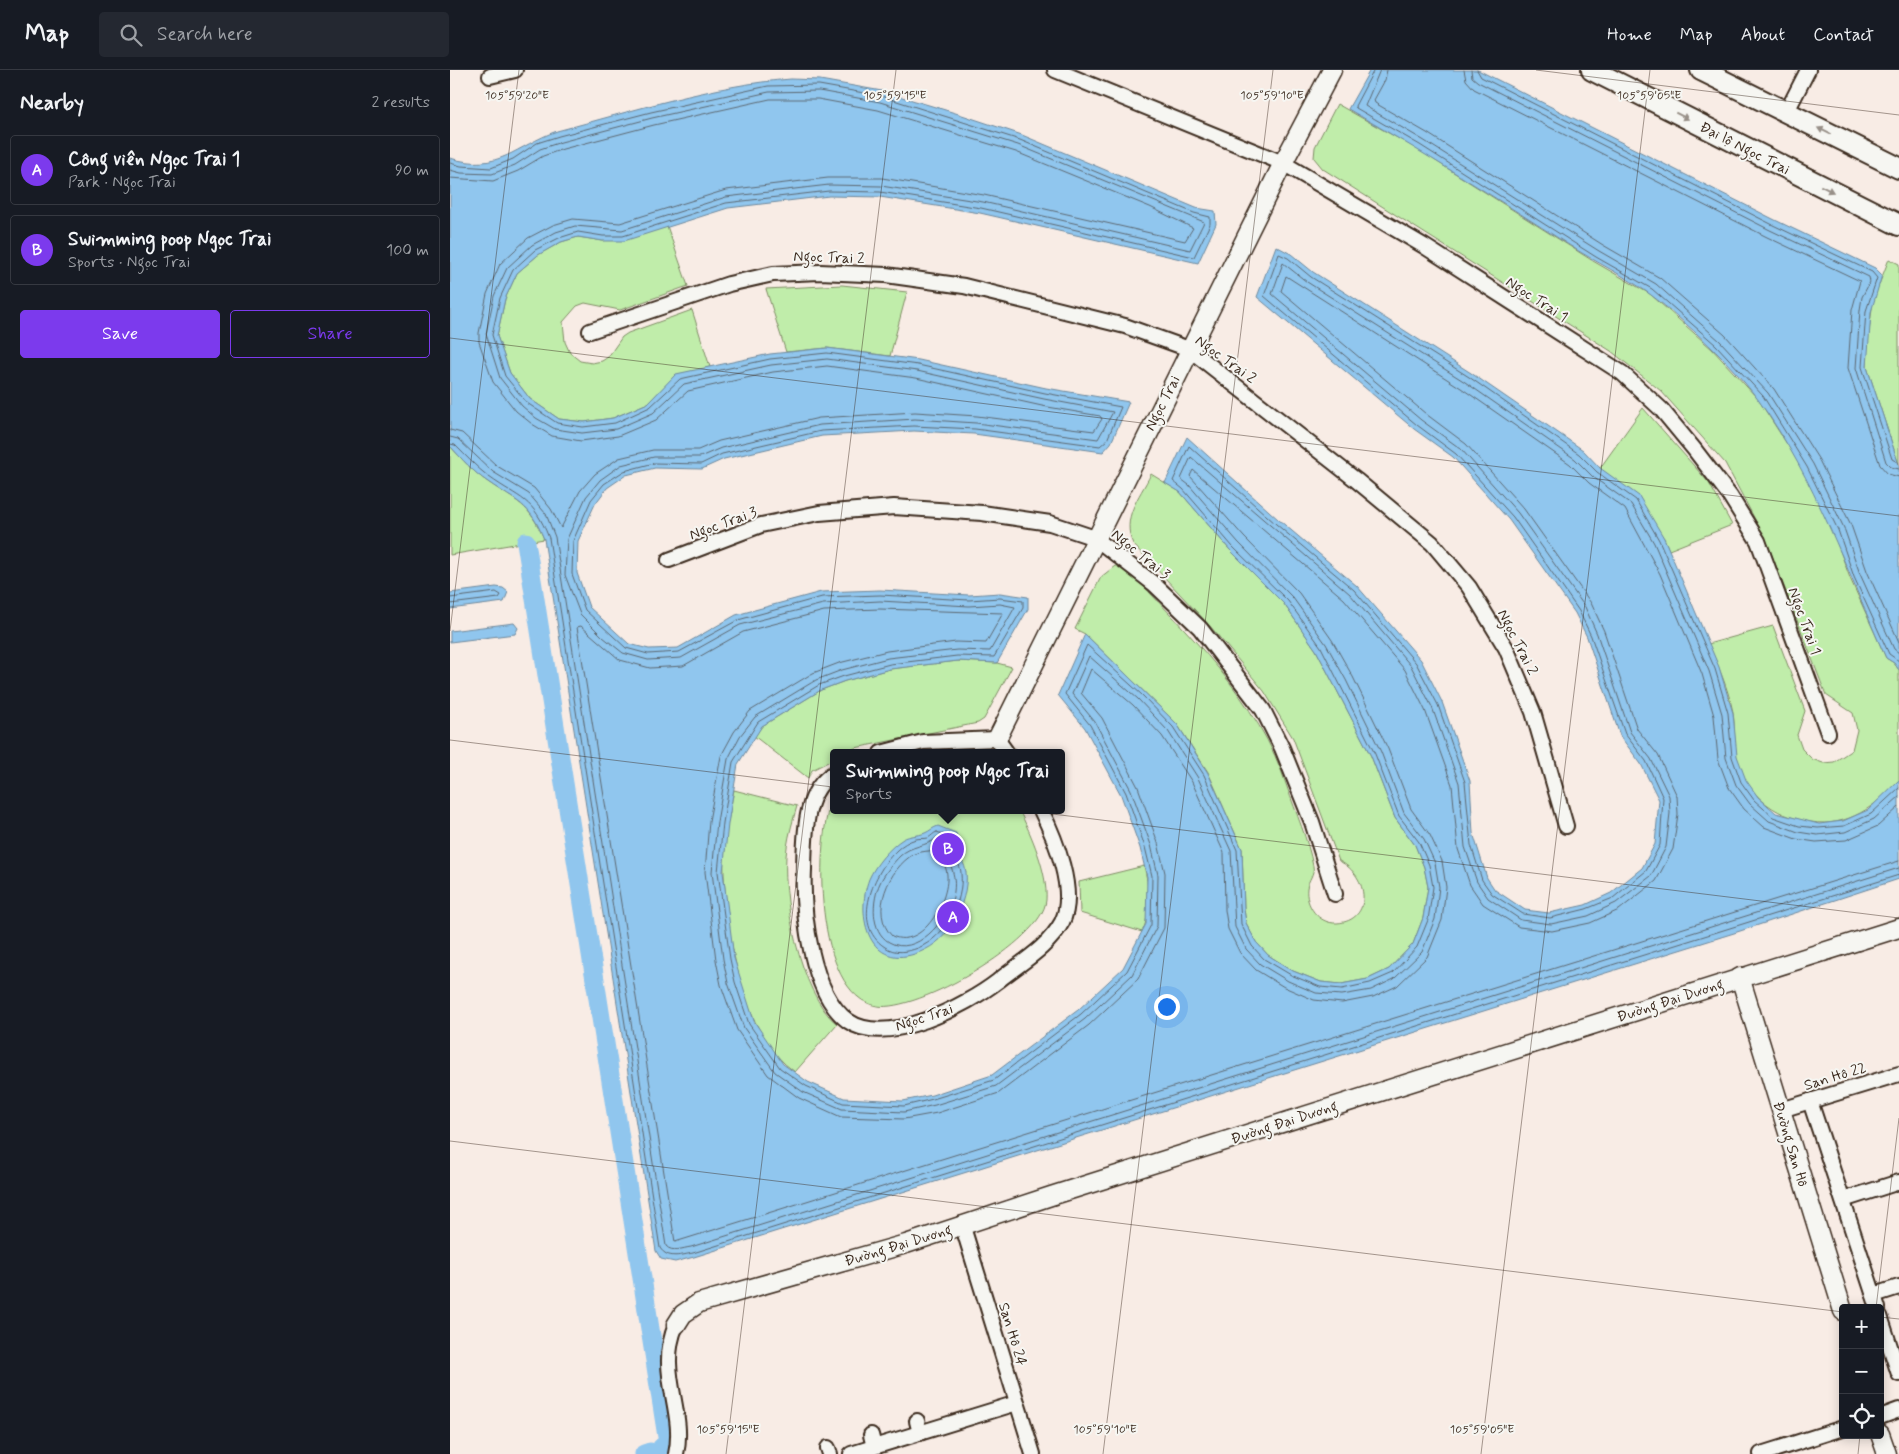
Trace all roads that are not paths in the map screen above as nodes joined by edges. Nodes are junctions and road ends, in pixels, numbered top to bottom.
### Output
1 (514, 70) edge
2 (1055, 70) edge
3 (1332, 70) edge
4 (1592, 70) edge
5 (1701, 70) edge
6 (1808, 70) edge
7 (490, 76) dead end
8 (1786, 113) junction
9 (1283, 163) junction
10 (1899, 168) edge
11 (1899, 225) edge
12 (590, 331) dead end
13 (1189, 349) junction
14 (1095, 538) junction
15 (669, 560) dead end
16 (1828, 733) dead end
17 (1002, 746) edge
18 (897, 749) edge
19 (830, 777) edge
20 (1043, 814) edge
21 (1566, 826) dead end
22 (1335, 894) dead end
23 (1899, 928) edge
24 (1740, 978) junction
25 (1899, 1074) edge
26 (1810, 1101) junction
27 (1781, 1110) junction
28 (1899, 1182) edge
29 (1843, 1200) junction
30 (962, 1224) junction
31 (1899, 1287) edge
32 (1876, 1302) edge
33 (1841, 1304) edge
34 (676, 1325) joint
35 (1884, 1328) edge
36 (1899, 1374) edge
37 (1017, 1403) junction
38 (1899, 1410) edge
39 (1884, 1416) edge
40 (1839, 1429) edge
41 (1882, 1439) edge
42 (676, 1454) edge
43 (852, 1454) edge
44 (1033, 1454) edge
45 (1760, 1454) edge
46 (1886, 1454) edge

1 - 7 street
2 - 9 street, Ngọc Trai 1
3 - 9 street, Ngọc Trai
4 -> 11 main road, Đại lộ Ngọc Trai
5 - 8 main road
6 - 8 street
10 -> 8 main road
9 - 13 street, Ngọc Trai
9 - 16 street, Ngọc Trai 1
12 - 13 street, Ngọc Trai 2
13 - 14 street, Ngọc Trai
13 - 21 street, Ngọc Trai 2
14 - 15 street, Ngọc Trai 3
14 - 17 street, Ngọc Trai
14 - 22 street, Ngọc Trai 3
17 - 18 street, Ngọc Trai
19 - 20 street, Ngọc Trai
23 - 24 street, Đường Đại Dương
24 - 27 street, Đường San Hô
24 - 30 street, Đường Đại Dương
25 - 26 street, San Hô 22
26 - 27 street, San Hô 22
26 - 29 street
27 - 33 street, Đường San Hô
28 - 29 street
29 - 32 street
30 - 34 street, Đường Đại Dương
30 - 37 street, San Hô 24
31 - 32 street
34 - 42 street
35 - 36 street
37 - 43 street
37 - 44 street, San Hô 24
38 - 39 street
40 - 45 street
41 - 46 street

